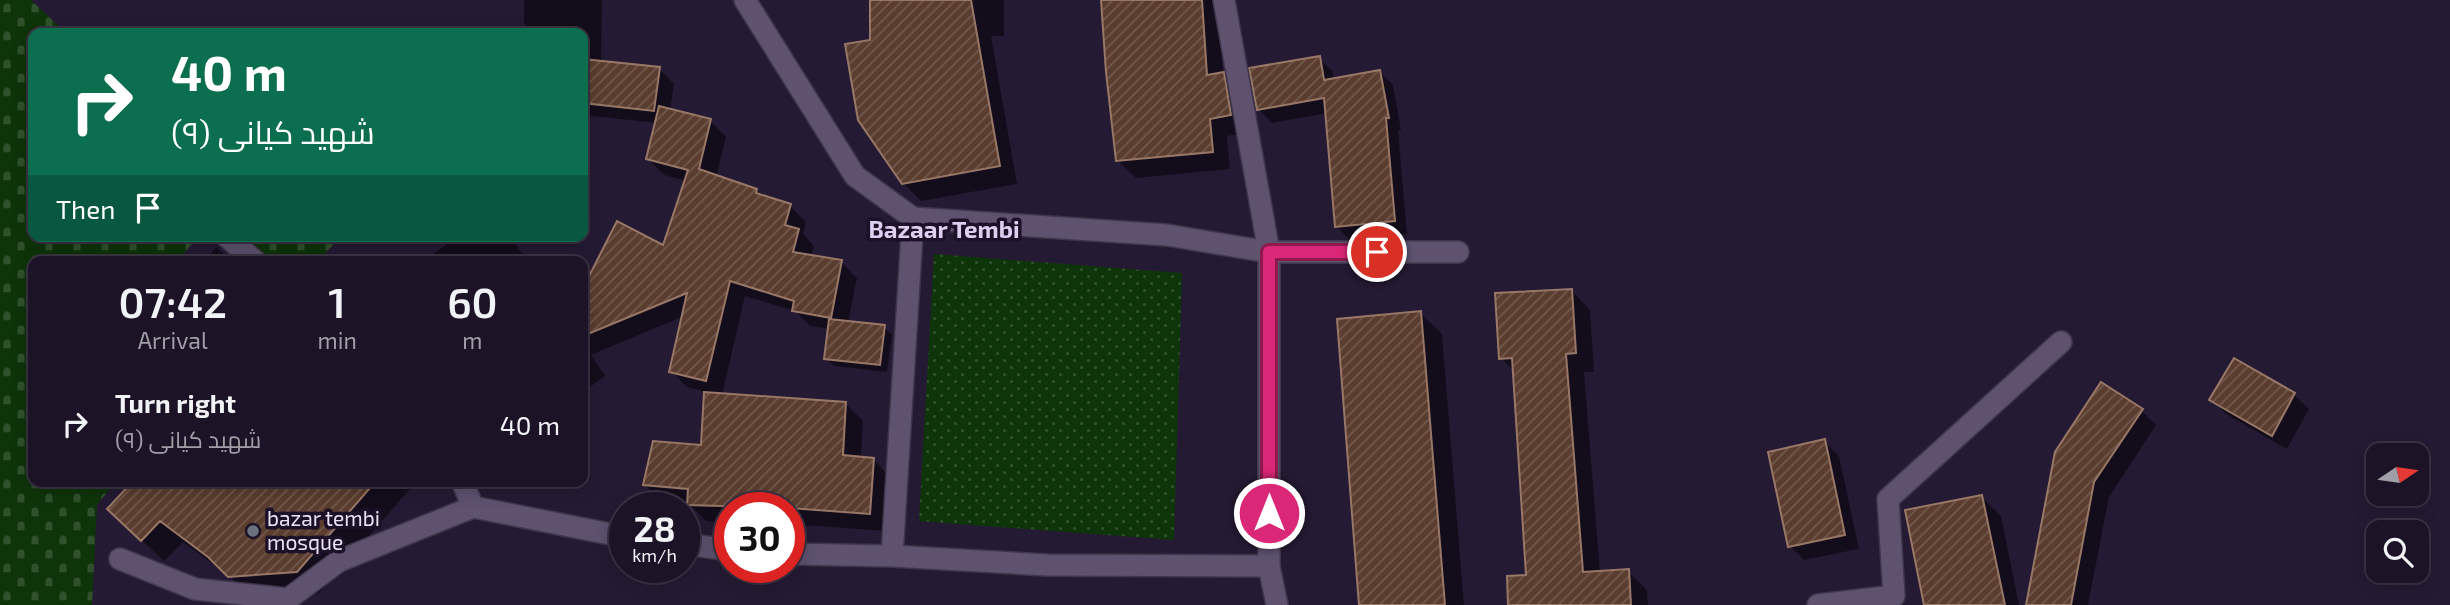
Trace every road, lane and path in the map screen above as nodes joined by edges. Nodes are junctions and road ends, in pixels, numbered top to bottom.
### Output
1 (745, 0) edge
2 (1224, 0) edge
3 (913, 218) junction
4 (233, 242) edge
5 (1269, 252) junction
6 (1458, 252) dead end
7 (249, 256) edge
8 (2061, 342) dead end
9 (464, 487) edge
10 (473, 508) junction
11 (609, 534) edge
12 (805, 554) edge
13 (892, 556) junction
14 (120, 559) dead end
15 (1269, 566) junction
16 (1278, 605) edge
17 (1818, 605) edge

1 - 3 street
2 - 5 street
3 - 5 street
3 - 13 street
4 - 7 street
5 - 6 street
5 - 15 street
8 - 17 street
9 - 10 street
10 - 11 street
10 - 14 street
12 - 13 street
13 - 15 street
15 - 16 street

